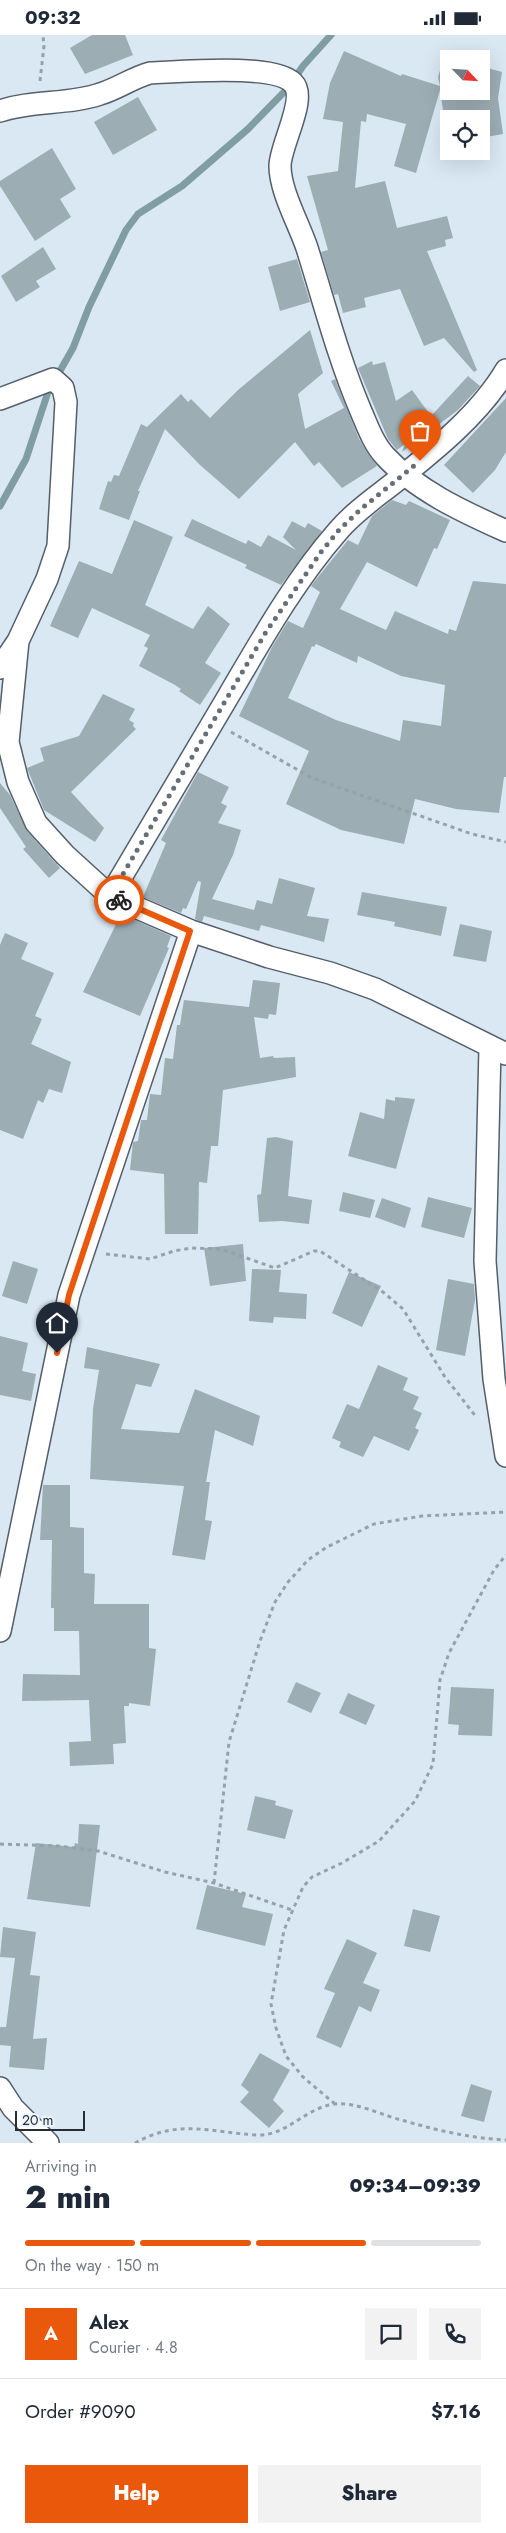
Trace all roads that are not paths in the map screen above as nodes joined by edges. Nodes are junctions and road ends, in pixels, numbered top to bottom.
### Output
1 (0, 111) edge
2 (506, 370) edge
3 (0, 399) edge
4 (406, 474) junction
5 (506, 531) edge
6 (18, 641) junction
7 (0, 669) edge
8 (4, 740) edge
9 (110, 896) junction
10 (190, 931) junction
11 (498, 1051) edge
12 (506, 1457) edge
13 (8, 1545) edge
14 (0, 1631) edge
15 (0, 2088) edge
16 (48, 2143) edge

1 - 4 street
2 - 4 street
3 - 6 street
4 - 5 street
4 - 9 street
6 - 7 street
6 - 8 street
8 - 9 street
9 - 10 street
10 - 11 street
10 - 13 street
11 - 12 street
13 - 14 street
15 - 16 street

